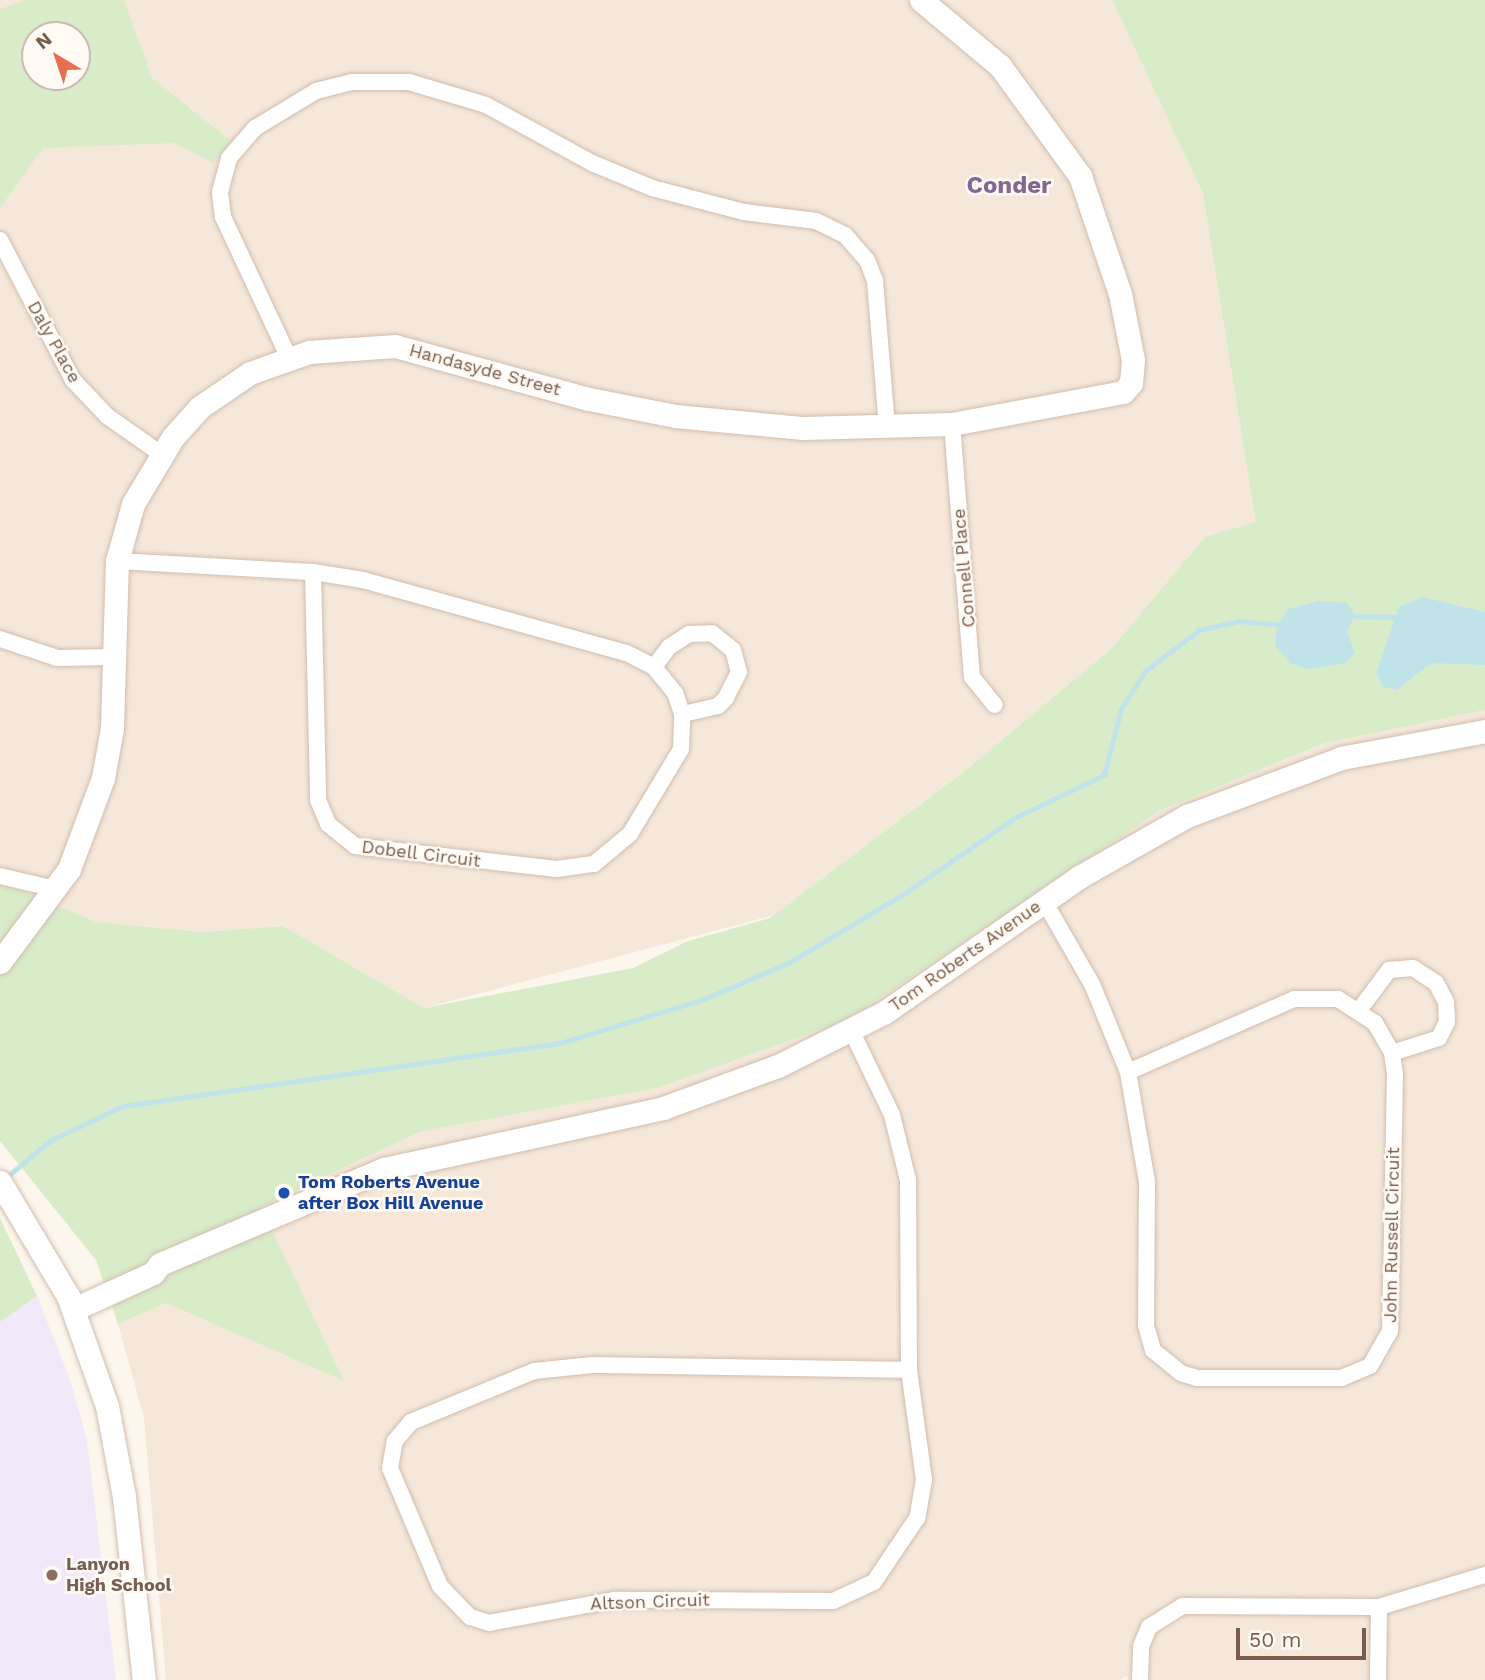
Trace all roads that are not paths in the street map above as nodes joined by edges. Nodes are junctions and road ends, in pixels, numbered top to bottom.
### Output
1 (921, 0) edge
2 (0, 240) edge
3 (289, 358) junction
4 (952, 424) junction
5 (887, 428) junction
6 (161, 454) junction
7 (117, 561) junction
8 (313, 572) junction
9 (0, 639) edge
10 (114, 657) junction
11 (654, 667) junction
12 (995, 705) dead end
13 (682, 714) junction
14 (1485, 731) edge
15 (0, 876) edge
16 (57, 889) junction
17 (1044, 901) junction
18 (0, 962) edge
19 (1360, 1009) junction
20 (851, 1030) junction
21 (1392, 1053) junction
22 (1128, 1072) junction
23 (3, 1186) edge
24 (71, 1302) junction
25 (909, 1370) junction
26 (1485, 1575) edge
27 (1379, 1607) junction
28 (144, 1680) edge
29 (1140, 1680) edge
30 (1378, 1680) edge

1 - 4 street, Handasyde Street
2 - 6 street, Daly Place
3 - 5 street, Handasyde Street
3 - 5 street
3 - 6 street, Handasyde Street
4 - 5 street, Handasyde Street
4 - 12 street, Connell Place
6 - 7 street, Handasyde Street
7 - 8 street
7 - 10 street, Handasyde Street
8 - 11 street
8 - 13 street, Dobell Circuit
9 - 10 street
10 - 16 street, Handasyde Street
11 - 13 street
11 - 13 street
14 - 17 street, Tom Roberts Avenue
15 - 16 street
16 - 18 street, Handasyde Street
17 - 20 street, Tom Roberts Avenue
17 - 22 street, John Russell Circuit
19 - 21 street
19 - 21 street
19 - 22 street
20 - 24 street, Tom Roberts Avenue
20 - 25 street, Altson Circuit
21 - 22 street, John Russell Circuit
23 - 24 street
24 - 28 street
25 - 25 street, Altson Circuit
26 - 27 street
27 - 29 street
27 - 30 street

